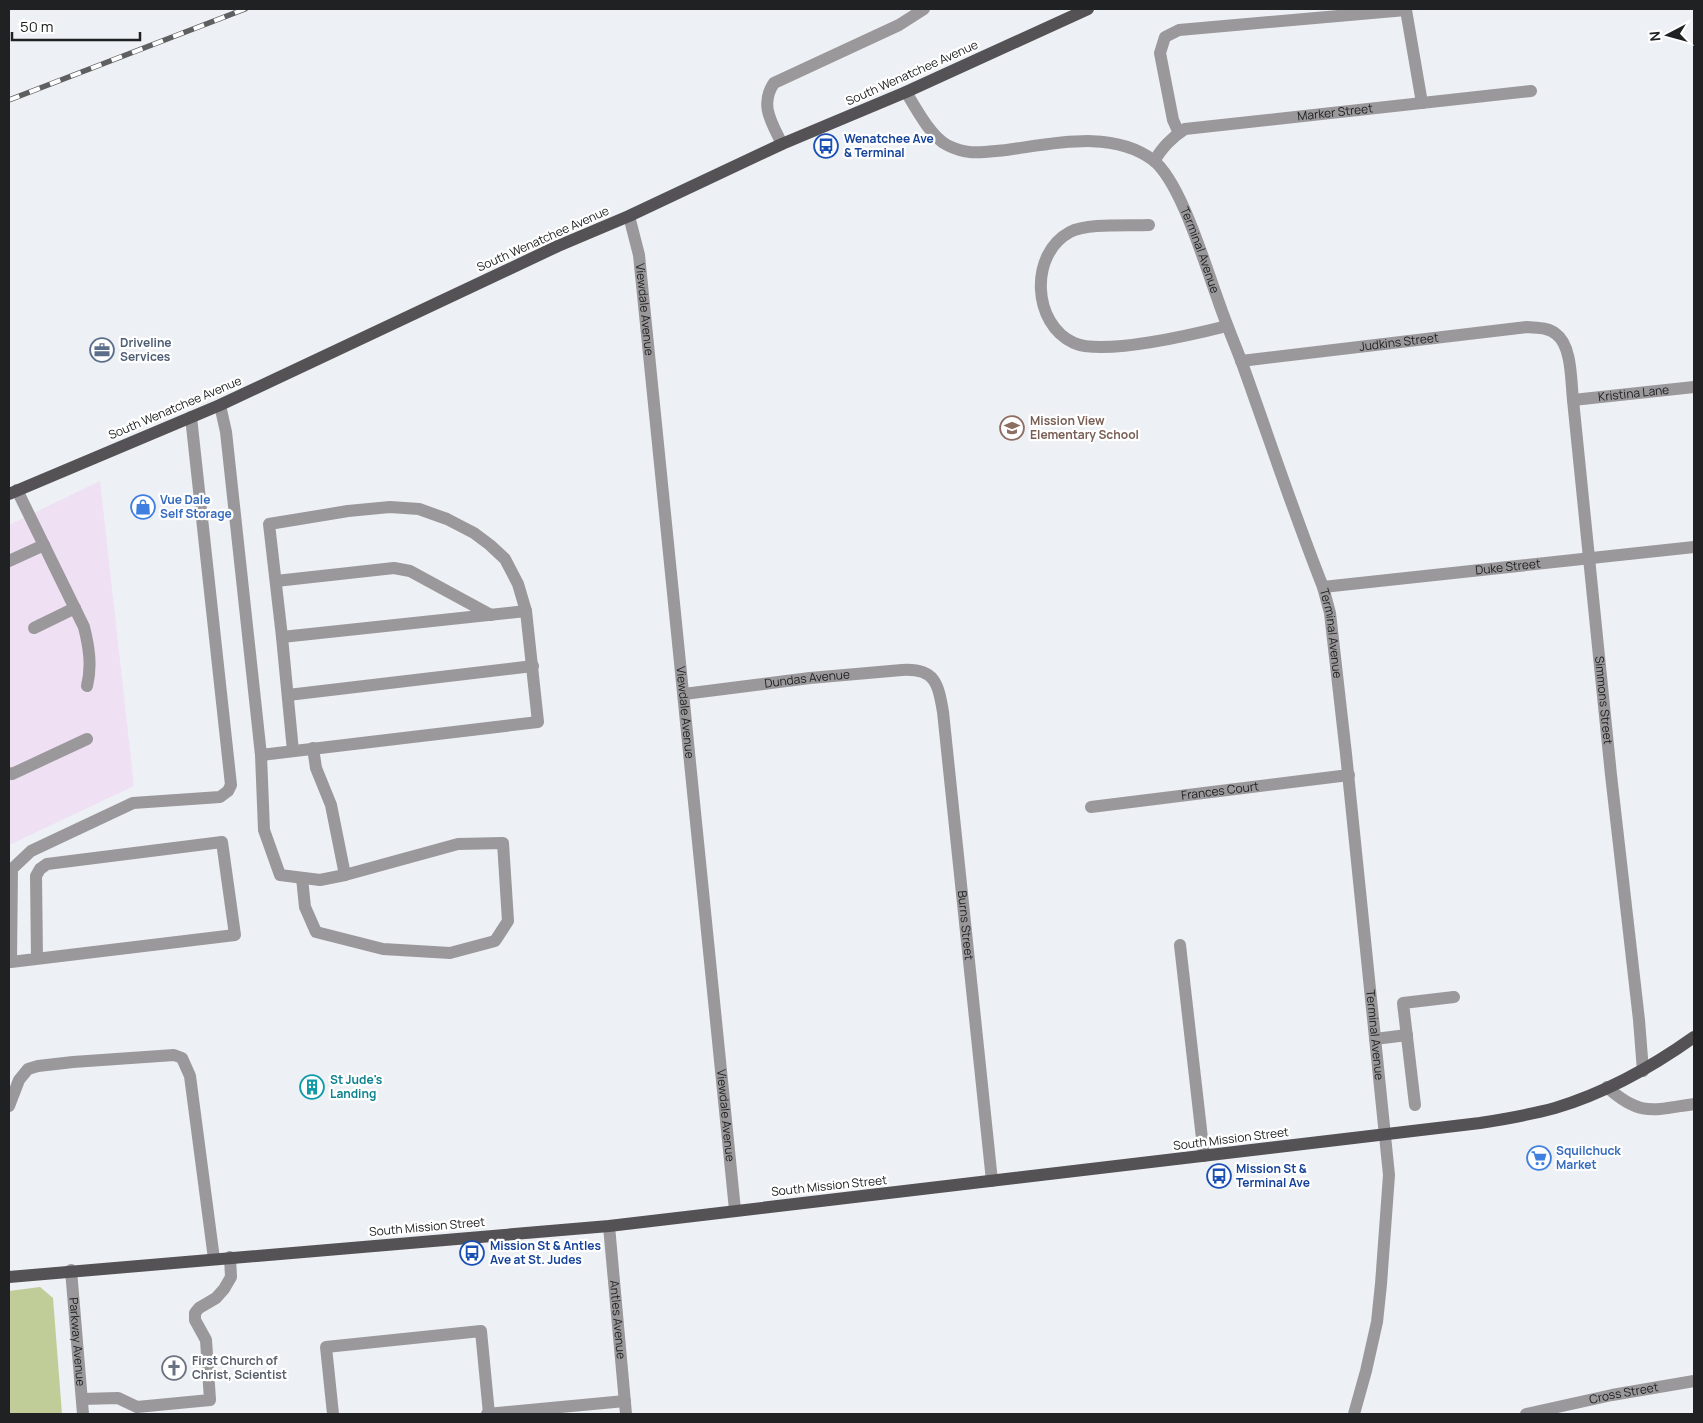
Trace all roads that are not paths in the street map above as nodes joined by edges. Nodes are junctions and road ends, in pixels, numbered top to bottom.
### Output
1 (924, 9) edge
2 (1088, 9) edge
3 (1531, 91) dead end
4 (906, 92) junction
5 (1422, 103) junction
6 (1179, 133) junction
7 (782, 144) junction
8 (1154, 161) junction
9 (629, 216) junction
10 (1149, 226) dead end
11 (1227, 326) junction
12 (1555, 332) joint
13 (1242, 361) junction
14 (1694, 387) edge
15 (1573, 400) junction
16 (220, 404) junction
17 (191, 417) junction
18 (13, 492) edge
19 (44, 545) junction
20 (1694, 547) edge
21 (1589, 558) junction
22 (9, 561) edge
23 (276, 581) junction
24 (1323, 587) junction
25 (75, 608) junction
26 (526, 611) junction
27 (491, 614) junction
28 (34, 628) dead end
29 (282, 637) junction
30 (533, 666) junction
31 (929, 675) joint
32 (88, 686) dead end
33 (684, 694) junction
34 (288, 695) junction
35 (87, 740) dead end
36 (314, 748) junction
37 (293, 751) junction
38 (261, 755) junction
39 (9, 773) edge
40 (1349, 775) junction
41 (1091, 807) dead end
42 (344, 875) junction
43 (302, 878) junction
44 (1180, 946) dead end
45 (37, 959) junction
46 (1454, 997) dead end
47 (1407, 1035) junction
48 (1694, 1037) edge
49 (1376, 1039) junction
50 (1642, 1071) junction
51 (1607, 1087) junction
52 (1694, 1104) edge
53 (1415, 1105) dead end
54 (9, 1106) edge
55 (1385, 1135) junction
56 (1204, 1156) junction
57 (992, 1181) junction
58 (735, 1210) junction
59 (609, 1226) junction
60 (230, 1257) junction
61 (214, 1259) junction
62 (71, 1270) junction
63 (9, 1276) edge
64 (1694, 1382) edge
65 (82, 1399) junction
66 (625, 1401) junction
67 (83, 1414) edge
68 (333, 1414) edge
69 (488, 1414) edge
70 (626, 1414) edge
71 (1354, 1414) edge
72 (1526, 1414) edge

1 - 7 street
2 - 4 main road, South Wenatchee Avenue
3 - 5 street, Marker Street
4 - 7 main road, South Wenatchee Avenue
4 - 8 street, Terminal Avenue
5 - 6 street, Marker Street
5 - 6 street
6 - 8 street, Marker Street
7 - 9 main road, South Wenatchee Avenue
8 - 11 street, Terminal Avenue
9 - 16 main road, South Wenatchee Avenue
9 - 33 street, Viewdale Avenue
10 - 11 street
11 - 13 street, Terminal Avenue
12 - 13 street, Judkins Street
12 - 15 street, Simmons Street
13 - 24 street, Terminal Avenue
14 - 15 street, Kristina Lane
15 - 21 street, Simmons Street
16 - 17 main road, South Wenatchee Avenue
16 - 38 street
17 - 18 main road, South Wenatchee Avenue
17 - 45 street
18 - 19 street
19 - 22 street
19 - 25 street
20 - 21 street, Duke Street
21 - 24 street, Duke Street
21 - 50 street, Simmons Street
23 - 26 street
23 - 27 street
23 - 29 street
24 - 40 street, Terminal Avenue
25 - 28 street
25 - 32 street
26 - 27 street
26 - 30 street
27 - 29 street
29 - 34 street
30 - 34 street
30 - 36 street
31 - 33 street, Dundas Avenue
31 - 57 street, Burns Street
33 - 58 street, Viewdale Avenue
34 - 37 street
35 - 39 street
36 - 37 street
36 - 42 street
37 - 38 street
38 - 43 street
40 - 41 street, Frances Court
40 - 49 street, Terminal Avenue
42 - 43 street
42 - 43 street
44 - 56 street
45 - 45 street
46 - 47 street
47 - 49 street
47 - 53 street
48 - 50 main road, South Mission Street
49 - 55 street, Terminal Avenue
50 - 51 main road, South Mission Street
51 - 52 street
51 - 55 main road, South Mission Street
54 - 61 street
55 - 56 main road, South Mission Street
55 - 71 street, Terminal Avenue
56 - 57 main road, South Mission Street
57 - 58 main road, South Mission Street
58 - 59 main road, South Mission Street
59 - 60 main road, South Mission Street
59 - 66 street, Antles Avenue
60 - 61 main road, South Mission Street
60 - 65 street
61 - 62 main road, South Mission Street
62 - 63 main road, South Mission Street
62 - 65 street, Parkway Avenue
64 - 72 street, Cross Street
65 - 67 street, Parkway Avenue
66 - 69 street
66 - 70 street, Antles Avenue
68 - 69 street

